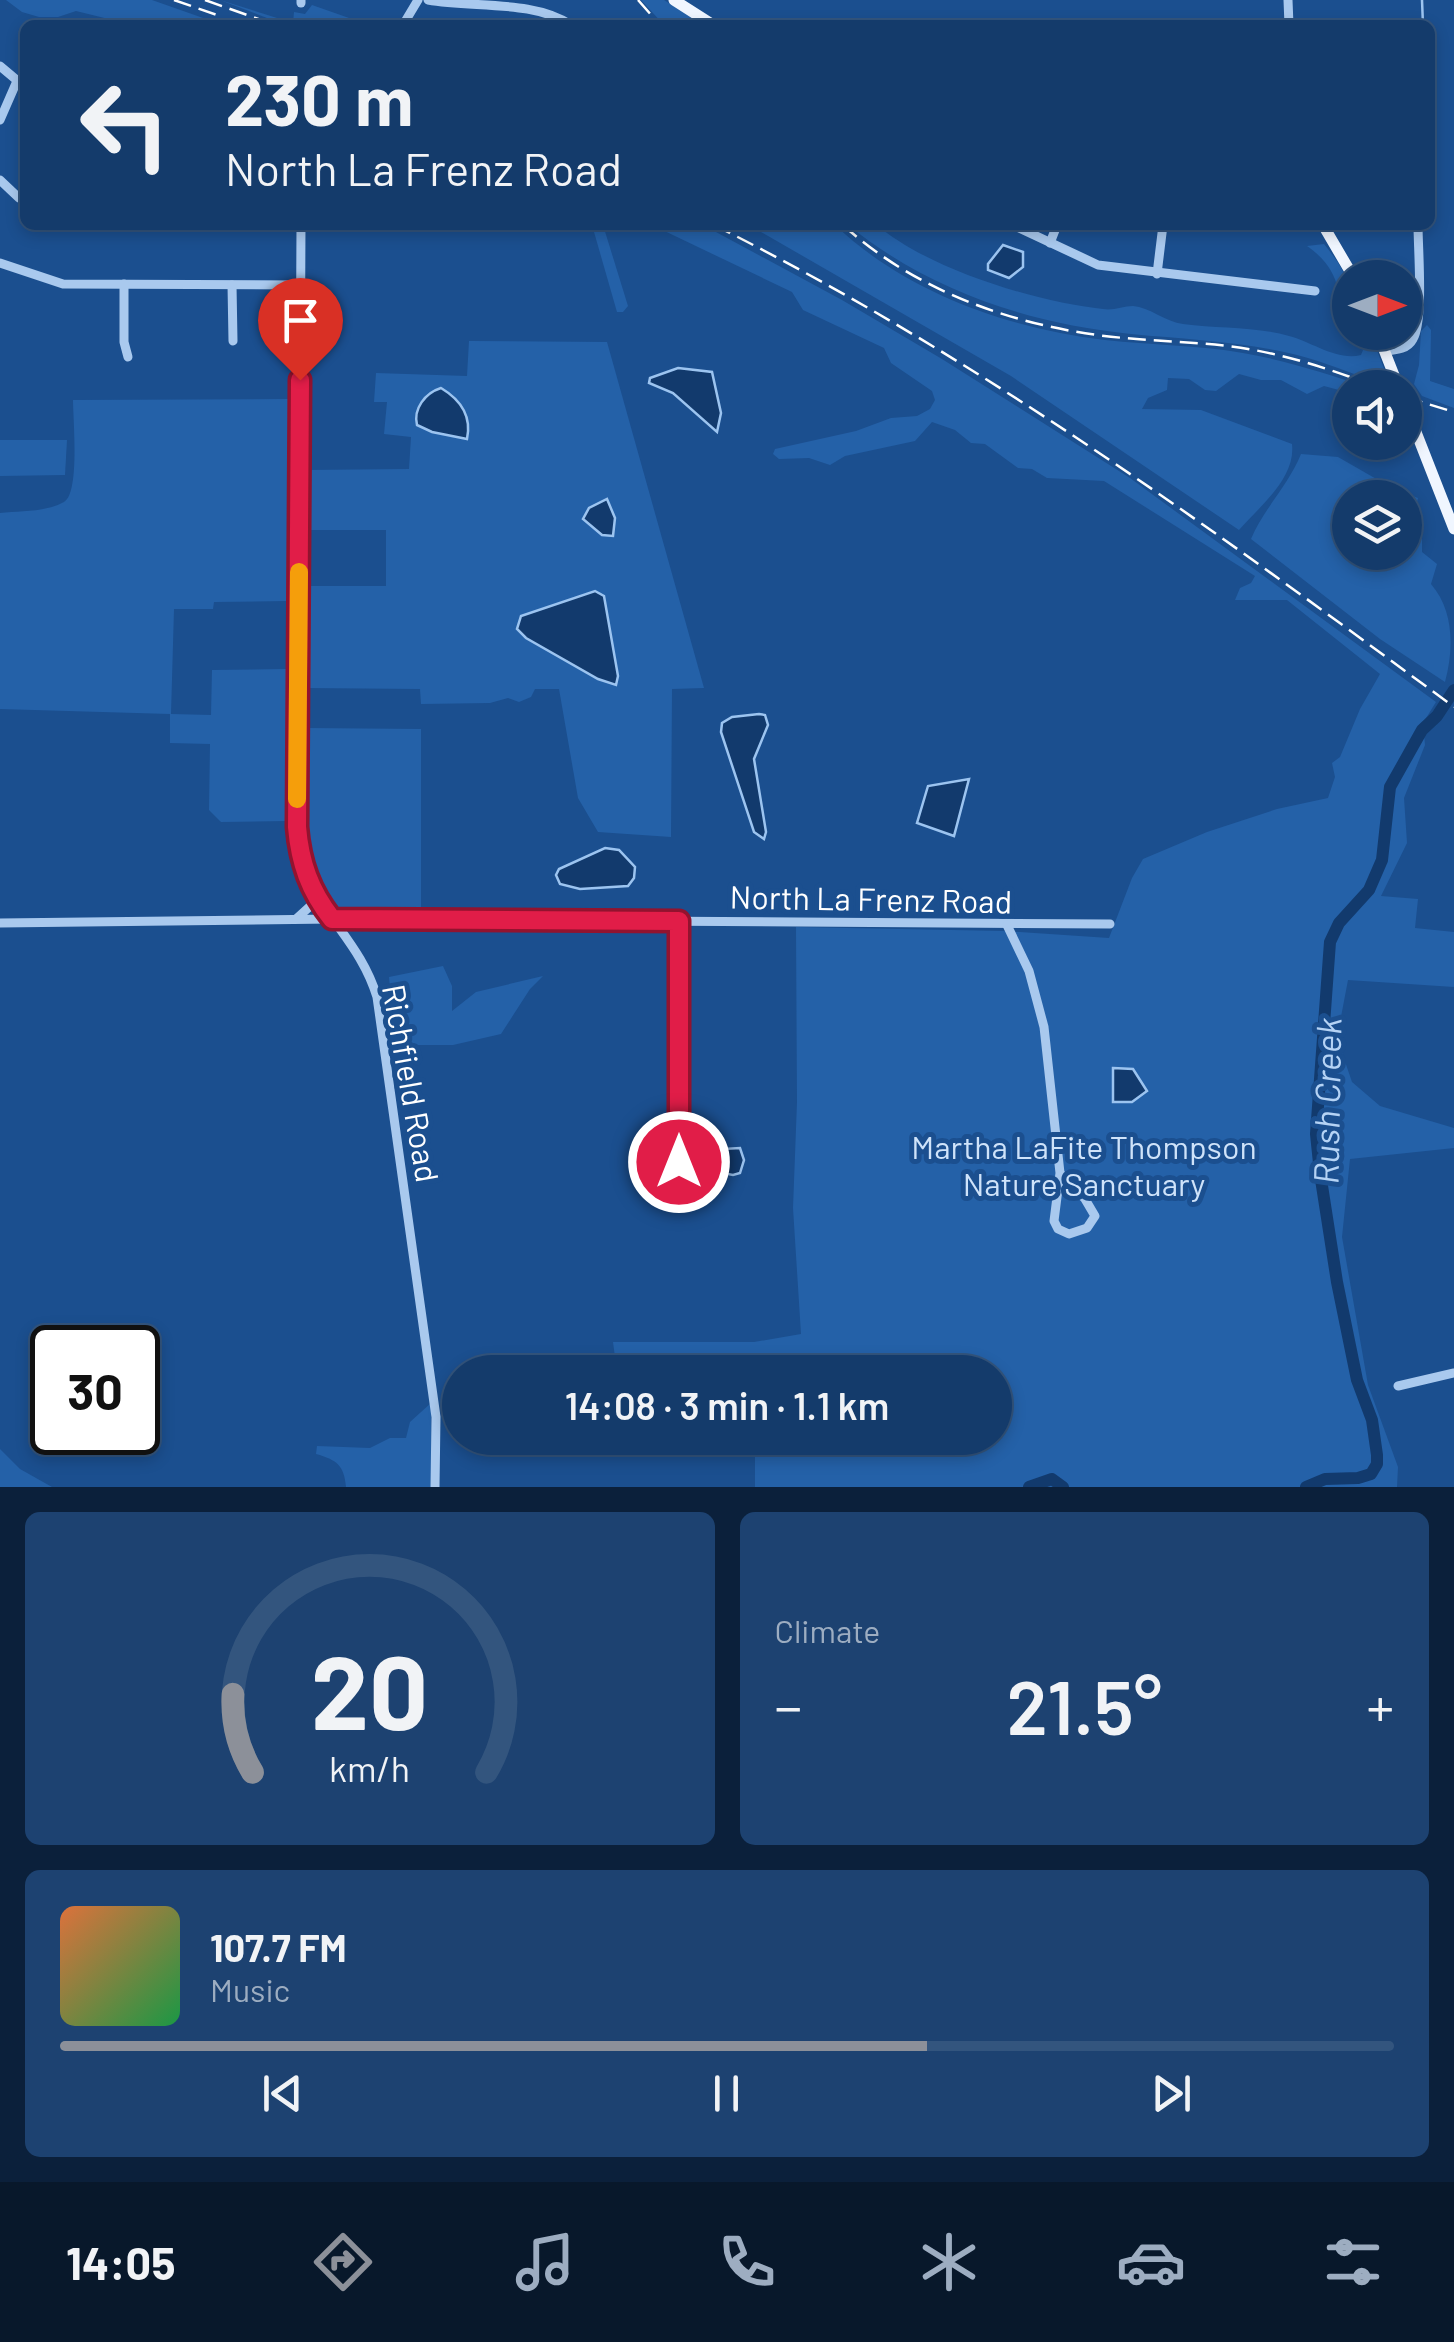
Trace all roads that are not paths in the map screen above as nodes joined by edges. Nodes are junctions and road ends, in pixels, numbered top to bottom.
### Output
1 (428, 0) edge
2 (674, 0) edge
3 (565, 20) edge
4 (704, 20) edge
5 (0, 66) edge
6 (20, 83) edge
7 (20, 86) edge
8 (0, 120) edge
9 (0, 180) edge
10 (19, 198) dead end
11 (301, 230) edge
12 (1024, 230) edge
13 (1055, 230) edge
14 (1162, 230) edge
15 (1326, 230) edge
16 (1418, 230) edge
17 (1050, 243) junction
18 (1343, 260) edge
19 (0, 263) edge
20 (1157, 274) junction
21 (124, 284) junction
22 (232, 285) junction
23 (300, 285) junction
24 (1315, 290) dead end
25 (233, 342) dead end
26 (1384, 351) joint
27 (128, 357) dead end
28 (1391, 370) edge
29 (1422, 447) edge
30 (1454, 529) edge
31 (317, 900) junction
32 (332, 919) junction
33 (293, 920) junction
34 (679, 921) junction
35 (0, 924) edge
36 (1110, 924) dead end
37 (1006, 925) junction
38 (679, 1162) dead end
39 (1060, 1173) junction
40 (1454, 1373) edge
41 (1398, 1386) dead end
42 (435, 1487) edge

1 - 3 street
2 - 4 main road
5 - 6 street
7 - 8 street
9 - 10 street
11 - 23 street, Richfield Road
12 - 17 street
13 - 17 street
14 - 20 street
15 - 18 main road
16 - 26 street
17 - 20 street
19 - 21 street
20 - 24 street
21 - 22 street
21 - 27 street
22 - 23 street
22 - 25 street
23 - 31 street, Richfield Road
26 - 28 main road
29 - 30 main road
31 - 32 street, Richfield Road
31 - 33 street
32 - 33 street, North La Frenz Road
32 - 34 street, North La Frenz Road
32 - 42 street, Richfield Road
33 - 35 street, North La Frenz Road
34 - 37 street, North La Frenz Road
34 - 38 street
36 - 37 street, North La Frenz Road
37 - 39 street
39 - 39 street
40 - 41 street

